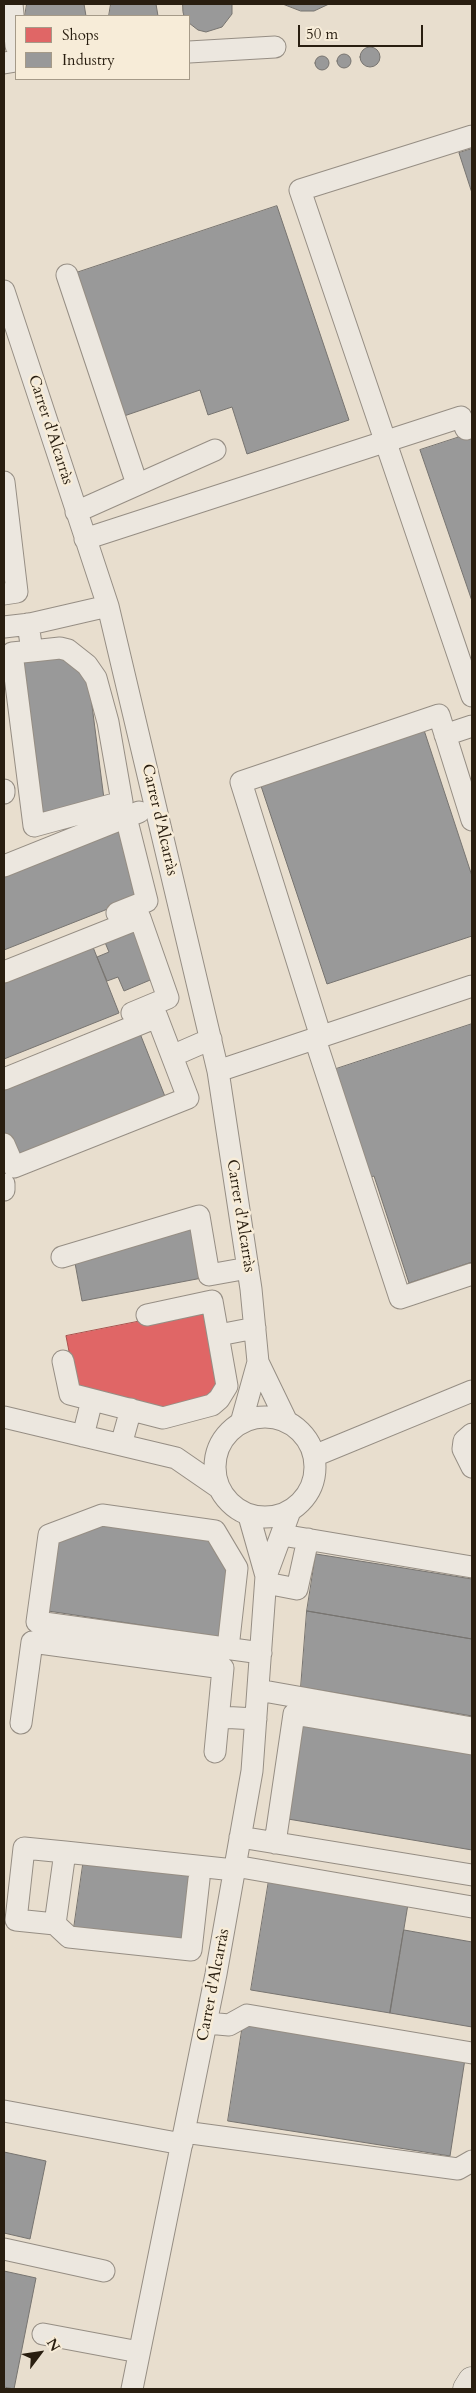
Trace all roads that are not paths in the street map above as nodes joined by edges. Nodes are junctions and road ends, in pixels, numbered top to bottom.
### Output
1 (12, 4) edge
2 (15, 36) edge
3 (275, 47) dead end
4 (190, 52) edge
5 (472, 136) edge
6 (66, 275) dead end
7 (4, 291) edge
8 (472, 427) edge
9 (385, 441) junction
10 (215, 450) dead end
11 (4, 482) edge
12 (137, 484) junction
13 (76, 512) junction
14 (86, 539) junction
15 (10, 593) edge
16 (108, 606) junction
17 (18, 625) edge
18 (32, 651) junction
19 (472, 696) edge
20 (472, 726) edge
21 (445, 734) junction
22 (155, 805) junction
23 (126, 817) junction
24 (472, 820) edge
25 (4, 866) edge
26 (4, 958) edge
27 (194, 970) junction
28 (4, 972) edge
29 (162, 983) junction
30 (472, 986) edge
31 (318, 1038) junction
32 (211, 1039) junction
33 (172, 1056) junction
34 (4, 1065) edge
35 (218, 1072) junction
36 (4, 1079) edge
37 (4, 1144) edge
38 (4, 1184) edge
39 (4, 1190) edge
40 (62, 1257) dead end
41 (248, 1268) junction
42 (472, 1274) edge
43 (147, 1315) dead end
44 (255, 1328) junction
45 (219, 1335) junction
46 (63, 1361) dead end
47 (258, 1362) junction
48 (472, 1392) edge
49 (92, 1400) junction
50 (131, 1410) junction
51 (4, 1417) edge
52 (287, 1422) junction
53 (241, 1423) junction
54 (472, 1434) edge
55 (83, 1436) junction
56 (121, 1445) junction
57 (218, 1449) junction
58 (314, 1456) junction
59 (176, 1458) junction
60 (472, 1466) edge
61 (218, 1487) junction
62 (290, 1511) junction
63 (244, 1512) junction
64 (215, 1531) junction
65 (282, 1535) junction
66 (308, 1539) junction
67 (472, 1567) edge
68 (266, 1580) junction
69 (228, 1648) junction
70 (260, 1653) junction
71 (258, 1690) junction
72 (218, 1717) junction
73 (256, 1719) junction
74 (21, 1723) dead end
75 (472, 1728) edge
76 (472, 1744) edge
77 (215, 1752) dead end
78 (240, 1837) junction
79 (275, 1843) junction
80 (65, 1852) junction
81 (235, 1868) junction
82 (472, 1875) edge
83 (199, 1879) dead end
84 (472, 1907) edge
85 (55, 1924) junction
86 (191, 1950) junction
87 (220, 1953) junction
88 (207, 2023) junction
89 (472, 2053) edge
90 (4, 2112) edge
91 (183, 2138) junction
92 (472, 2161) edge
93 (4, 2249) edge
94 (104, 2271) dead end
95 (43, 2334) dead end
96 (140, 2352) junction
97 (472, 2380) edge
98 (132, 2389) edge
99 (467, 2389) edge

1 - 2 street
3 - 4 street
5 - 9 street
6 - 12 street
7 - 13 street, Carrer d'Alcarràs
8 - 9 street
9 - 14 street
9 - 19 street
10 - 12 street
11 - 15 street
12 - 13 street
13 - 14 street, Carrer d'Alcarràs
14 - 16 street, Carrer d'Alcarràs
15 - 17 street
16 - 17 street
16 - 22 street, Carrer d'Alcarràs
17 - 18 street
18 - 18 street
20 - 21 street
21 - 24 street
21 - 31 street
22 - 23 street
22 - 27 street, Carrer d'Alcarràs
23 - 25 street
23 - 26 street
27 - 29 street
27 - 32 street, Carrer d'Alcarràs
28 - 29 street
29 - 34 street
30 - 31 street
31 - 35 street
31 - 42 street
32 - 33 street
32 - 35 street, Carrer d'Alcarràs
33 - 36 street
33 - 37 street
35 - 41 street, Carrer d'Alcarràs
38 - 39 street
40 - 41 street
41 - 44 street, Carrer d'Alcarràs
43 - 45 street
44 - 45 street
44 - 47 street, Carrer d'Alcarràs
45 - 50 street
46 - 49 street
47 - 52 street, Carrer d'Alcarràs
47 - 53 street, Carrer d'Alcarràs
48 - 58 street
49 - 50 street
49 - 55 street
50 - 56 street
51 - 55 street
52 - 53 street
52 - 58 street
53 - 57 street
54 - 60 street
55 - 56 street
56 - 59 street
57 - 59 street
57 - 61 street
58 - 62 street
59 - 61 street
61 - 63 street
62 - 63 street
62 - 65 street, Carrer d'Alcarràs
63 - 64 street
63 - 68 street, Carrer d'Alcarràs
64 - 69 street
64 - 69 street
65 - 66 street
65 - 68 street, Carrer d'Alcarràs
66 - 67 street
66 - 68 street
68 - 70 street, Carrer d'Alcarràs
69 - 70 street
70 - 71 street, Carrer d'Alcarràs
71 - 73 street, Carrer d'Alcarràs
71 - 75 street
72 - 73 street
72 - 74 street
72 - 77 street
73 - 78 street, Carrer d'Alcarràs
76 - 79 street
78 - 79 street
78 - 81 street, Carrer d'Alcarràs
79 - 82 street
80 - 81 street
80 - 85 street
80 - 85 street
81 - 84 street
81 - 87 street, Carrer d'Alcarràs
83 - 86 street
85 - 86 street
86 - 87 street
87 - 88 street, Carrer d'Alcarràs
88 - 89 street
88 - 91 street, Carrer d'Alcarràs
90 - 91 street
91 - 92 street
91 - 96 street, Carrer d'Alcarràs
93 - 94 street
95 - 96 street
96 - 98 street, Carrer d'Alcarràs
97 - 99 highway

